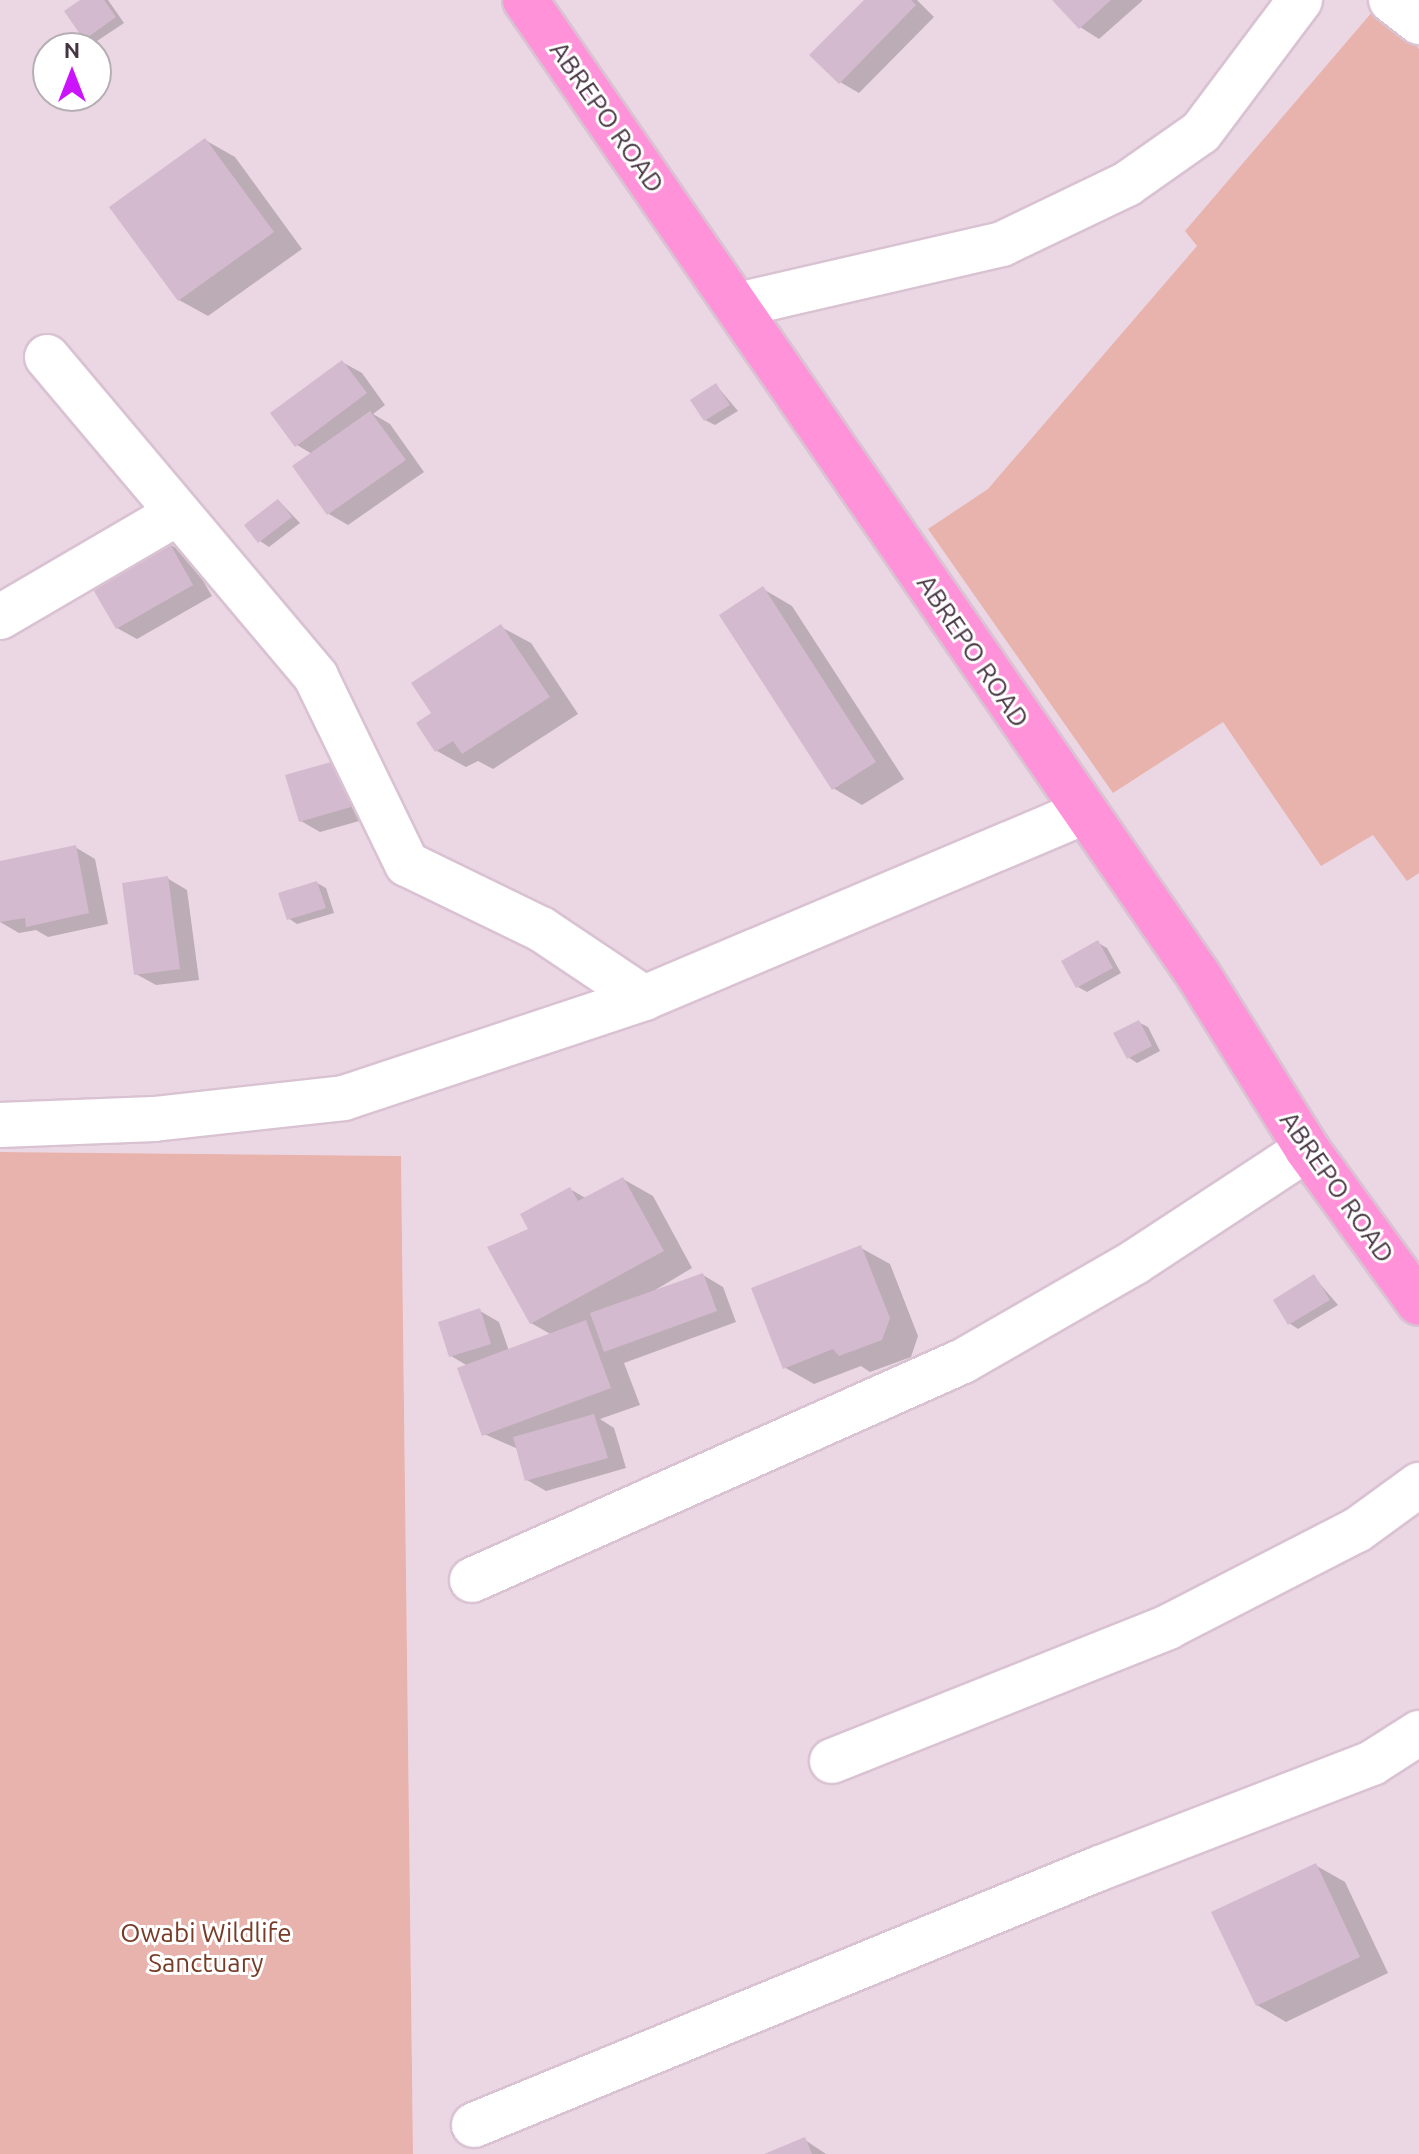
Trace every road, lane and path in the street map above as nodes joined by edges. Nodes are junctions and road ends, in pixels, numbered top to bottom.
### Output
1 (525, 0) edge
2 (1300, 0) edge
3 (1391, 0) edge
4 (1419, 22) edge
5 (738, 305) junction
6 (47, 357) dead end
7 (178, 513) junction
8 (0, 617) edge
9 (1083, 813) junction
10 (644, 998) junction
11 (0, 1125) edge
12 (1307, 1149) junction
13 (1419, 1303) edge
14 (1419, 1485) edge
15 (472, 1580) dead end
16 (1419, 1733) edge
17 (832, 1761) dead end
18 (474, 2125) dead end

1 - 5 main road, ABREPO ROAD
2 - 5 street
3 - 4 street
5 - 9 main road, ABREPO ROAD
6 - 7 street
7 - 8 street
7 - 10 street
9 - 10 street
9 - 12 main road, ABREPO ROAD
10 - 11 street
12 - 13 main road, ABREPO ROAD
12 - 15 street
14 - 17 street
16 - 18 street

